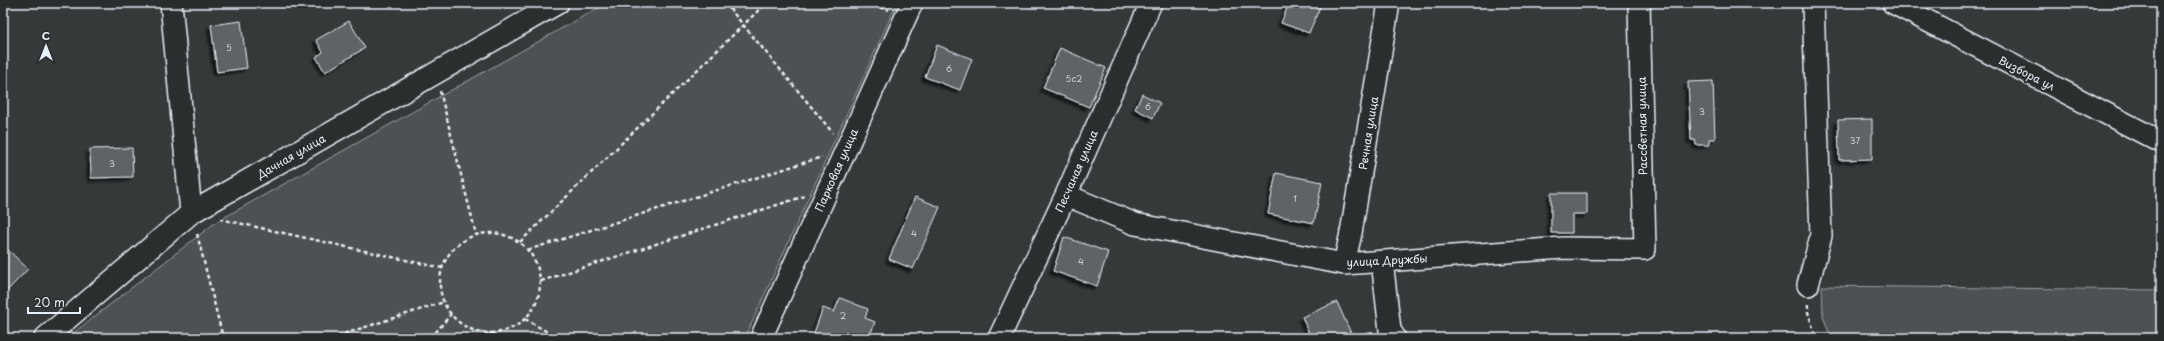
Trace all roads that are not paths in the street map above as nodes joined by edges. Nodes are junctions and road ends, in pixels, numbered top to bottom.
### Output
1 (171, 3) edge
2 (558, 3) edge
3 (912, 3) edge
4 (1151, 3) edge
5 (1389, 3) edge
6 (1639, 3) edge
7 (1813, 3) edge
8 (1893, 3) edge
9 (2161, 142) edge
10 (1066, 195) junction
11 (191, 213) junction
12 (1645, 249) joint
13 (1382, 261) junction
14 (1344, 264) junction
15 (1808, 285) road end
16 (45, 338) edge
17 (761, 338) edge
18 (998, 338) edge
19 (1395, 338) edge

1 - 11 street
2 - 11 street, Дачная улица
3 - 17 street, Парковая улица
4 - 10 street, Песчаная улица
5 - 14 street, Речная улица
6 - 12 street, Рассветная улица
7 - 15 street
8 - 9 street, Визбора ул
10 - 14 street, улица Дружбы
10 - 18 street, Песчаная улица
11 - 16 street, Дачная улица
12 - 13 street, улица Дружбы
13 - 14 street, улица Дружбы
13 - 19 street

